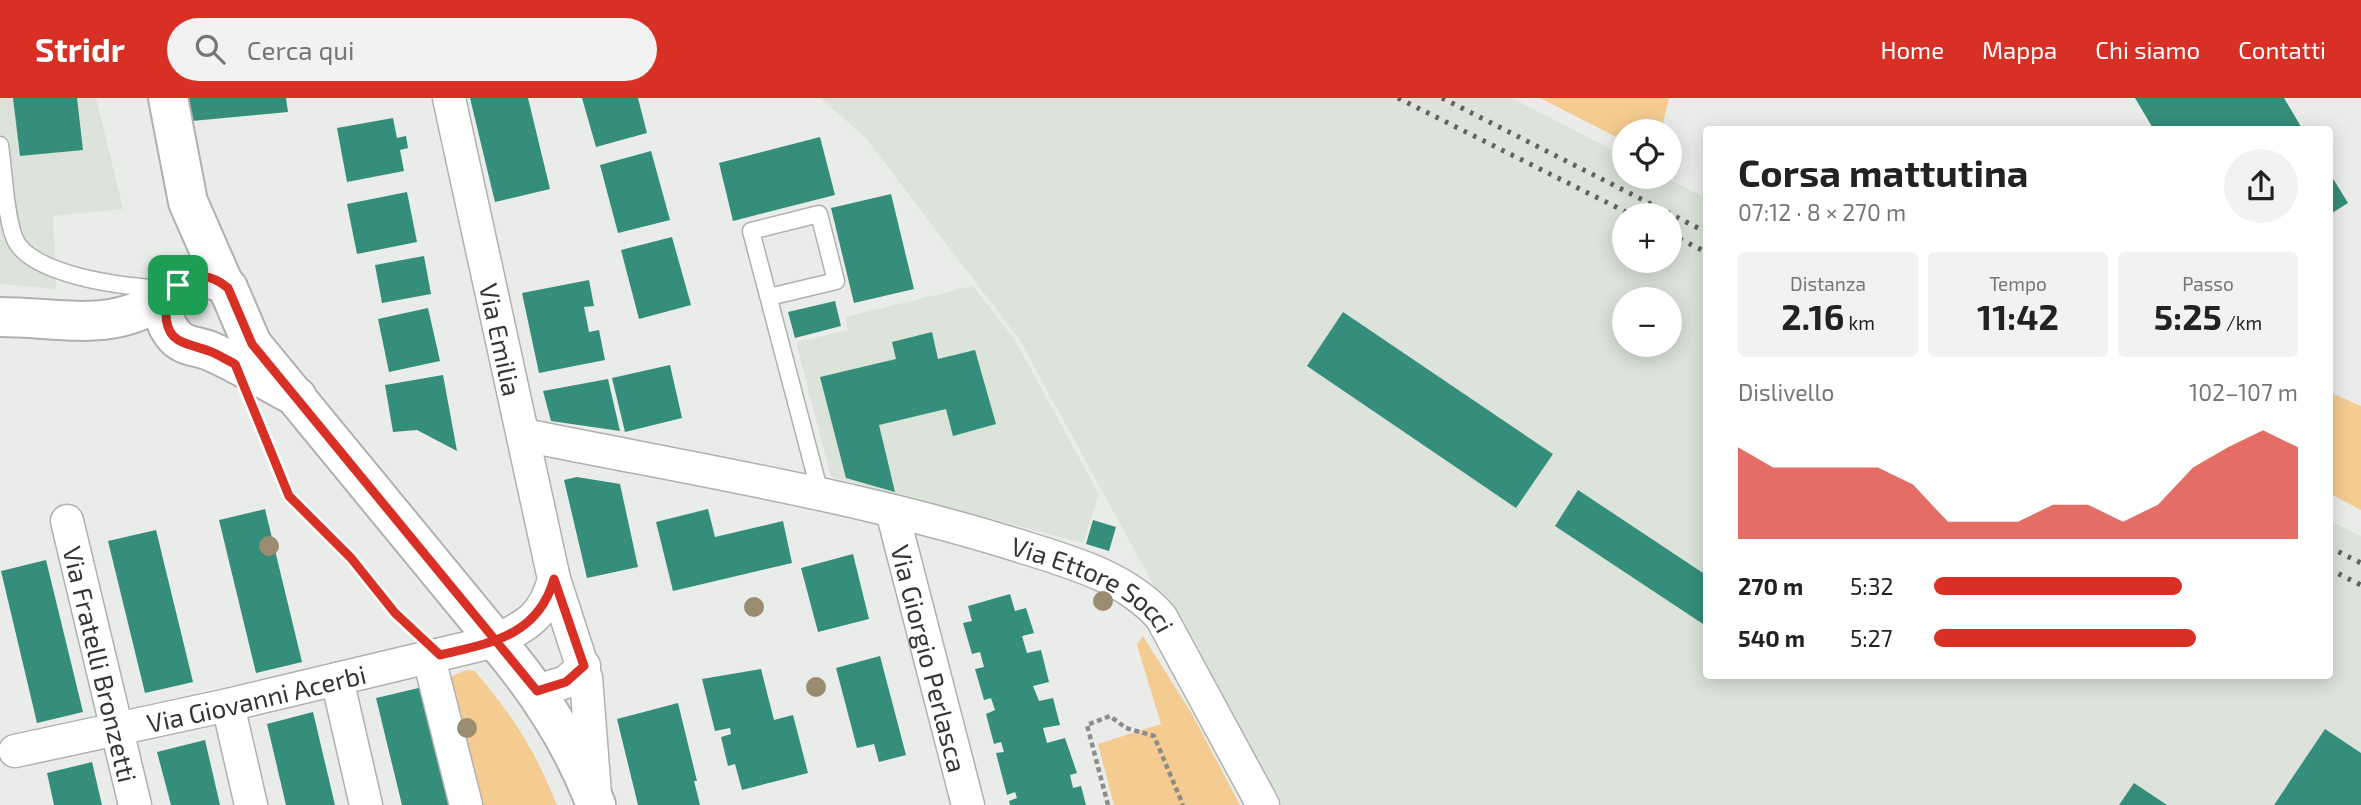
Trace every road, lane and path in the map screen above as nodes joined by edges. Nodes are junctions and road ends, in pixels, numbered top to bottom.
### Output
1 (168, 98) edge
2 (449, 98) edge
3 (0, 145) edge
4 (188, 202) junction
5 (175, 288) junction
6 (231, 297) junction
7 (769, 297) junction
8 (0, 317) edge
9 (88, 321) junction
10 (207, 352) junction
11 (297, 397) junction
12 (524, 435) junction
13 (820, 493) junction
14 (892, 511) junction
15 (68, 521) dead end
16 (554, 579) junction
17 (496, 641) junction
18 (434, 657) junction
19 (584, 666) junction
20 (337, 680) junction
21 (537, 691) junction
22 (228, 705) junction
23 (117, 729) junction
24 (15, 751) dead end
25 (596, 803) edge
26 (135, 805) edge
27 (251, 805) edge
28 (366, 805) edge
29 (466, 805) edge
30 (968, 805) edge
31 (1108, 805) edge
32 (1183, 805) edge
33 (1263, 805) edge

1 - 4 main road
2 - 12 street, Via Emilia
3 - 5 lane
4 - 5 main road
4 - 6 main road, Via Emilia
5 - 6 main road
5 - 9 main road
5 - 10 main road
6 - 10 main road
6 - 11 main road, Via Emilia
7 - 7 lane
7 - 13 lane
8 - 9 main road
9 - 10 main road, Via Emilia
10 - 11 main road, Via Emilia
10 - 18 path
11 - 17 main road, Via Emilia
12 - 13 street, Via Ettore Socci
12 - 16 street, Via Emilia
13 - 14 street, Via Ettore Socci
14 - 30 street, Via Giorgio Perlasca
14 - 33 street, Via Ettore Socci
15 - 23 street, Via Fratelli Bronzetti
16 - 17 street
16 - 19 street, Via Emilia
17 - 18 street, Via Giovanni Acerbi
17 - 21 main road, Via Emilia
18 - 20 street, Via Giovanni Acerbi
18 - 29 street
19 - 21 street
19 - 25 street, Via Emilia
20 - 22 street, Via Giovanni Acerbi
20 - 28 street
21 - 25 main road, Via Emilia
22 - 23 street, Via Giovanni Acerbi
22 - 27 street
23 - 24 street, Via Giovanni Acerbi
23 - 26 street, Via Fratelli Bronzetti
31 - 32 path

